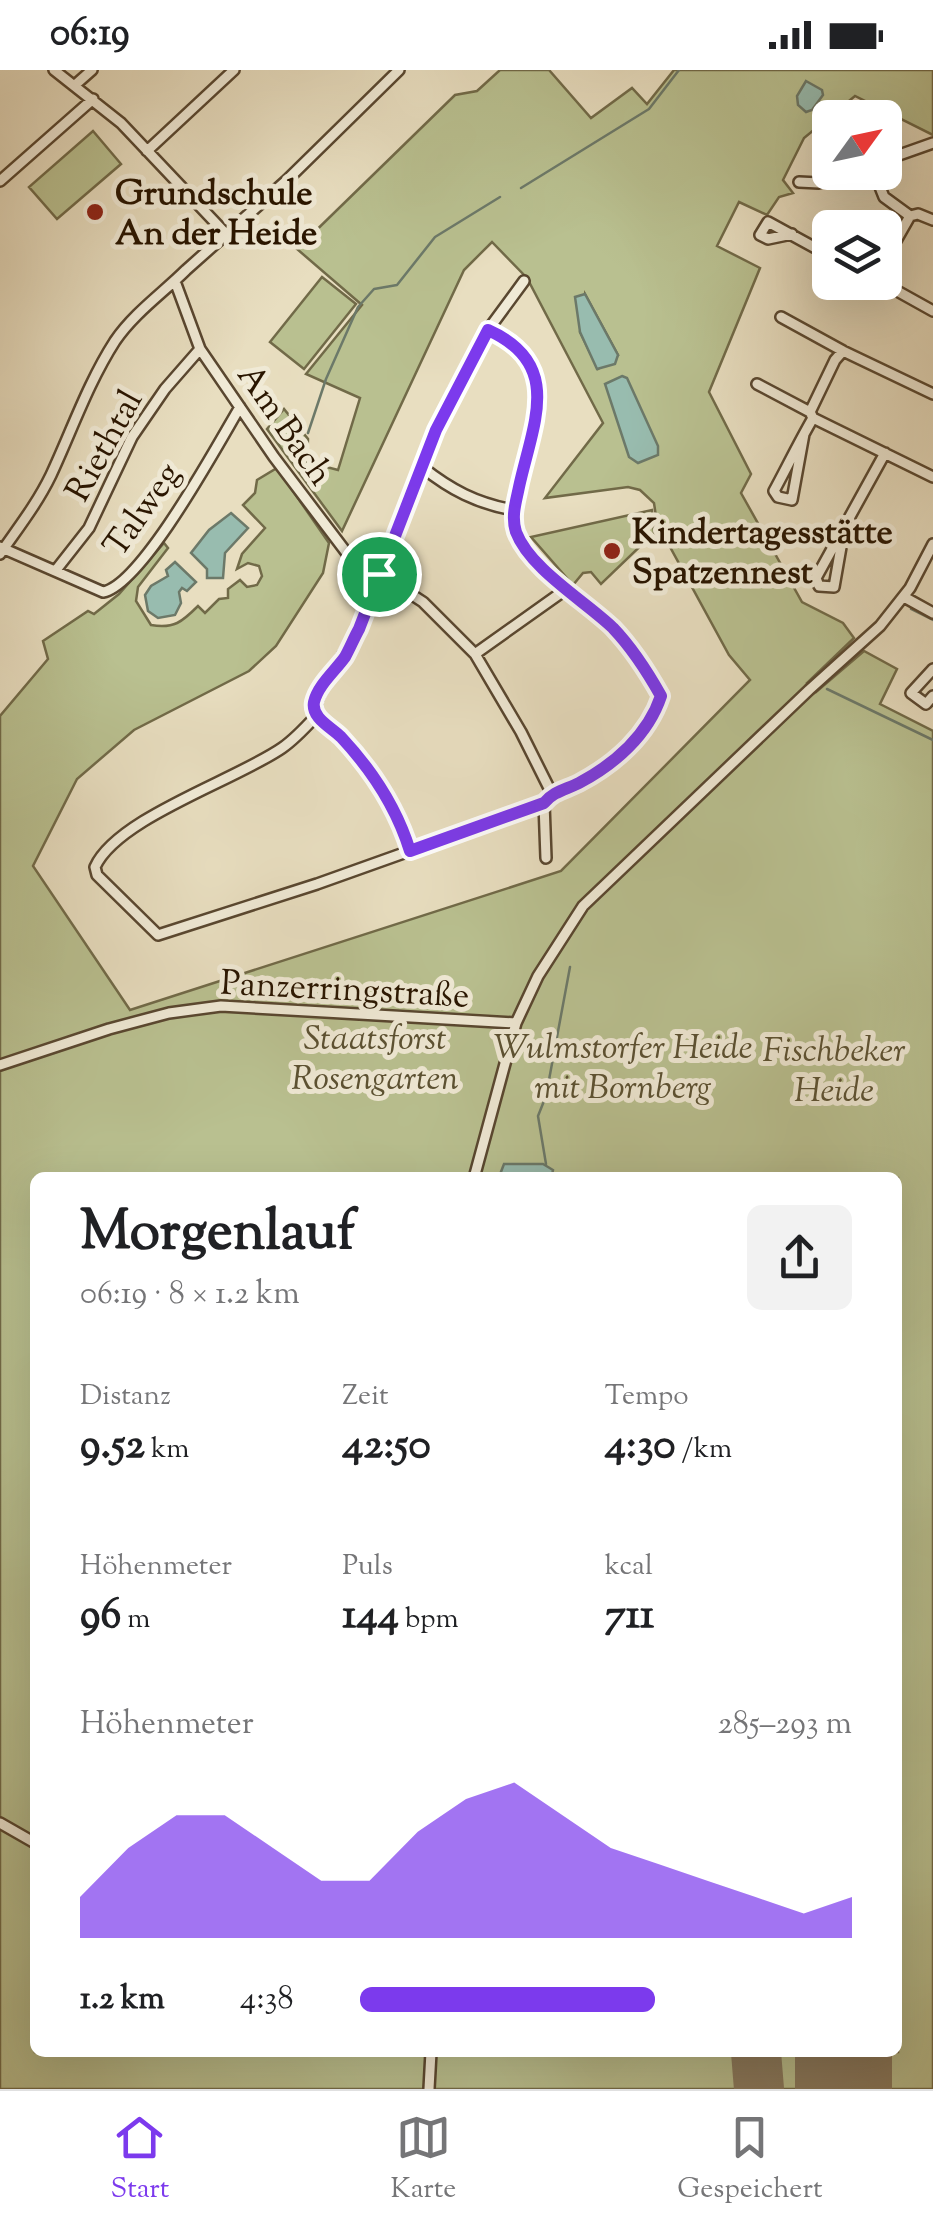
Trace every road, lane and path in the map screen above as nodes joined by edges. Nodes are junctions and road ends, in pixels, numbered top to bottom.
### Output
1 (54, 70) edge
2 (92, 70) edge
3 (234, 70) edge
4 (399, 70) edge
5 (75, 86) junction
6 (93, 99) junction
7 (933, 143) edge
8 (148, 150) junction
9 (902, 154) edge
10 (0, 181) edge
11 (800, 182) dead end
12 (812, 183) edge
13 (881, 190) edge
14 (910, 216) junction
15 (933, 220) edge
16 (902, 230) edge
17 (792, 234) dead end
18 (227, 235) junction
19 (812, 246) edge
20 (524, 281) dead end
21 (176, 284) junction
22 (902, 294) edge
23 (933, 311) edge
24 (781, 317) dead end
25 (488, 330) junction
26 (200, 349) junction
27 (843, 351) junction
28 (757, 384) dead end
29 (933, 394) edge
30 (240, 407) junction
31 (811, 415) junction
32 (804, 434) junction
33 (885, 453) junction
34 (422, 467) junction
35 (933, 477) edge
36 (513, 510) junction
37 (844, 530) junction
38 (933, 544) edge
39 (1, 550) edge
40 (56, 570) junction
41 (379, 574) junction
42 (565, 590) junction
43 (904, 597) junction
44 (933, 613) edge
45 (476, 654) junction
46 (933, 669) edge
47 (933, 696) edge
48 (316, 716) junction
49 (552, 794) junction
50 (544, 803) junction
51 (410, 851) junction
52 (546, 858) dead end
53 (516, 1023) junction
54 (0, 1065) edge
55 (476, 1172) edge
56 (0, 1824) edge
57 (30, 1841) edge
58 (431, 2057) edge
59 (429, 2089) edge

1 - 5 street
2 - 5 street
3 - 8 street
4 - 18 street
5 - 6 street
6 - 8 street
6 - 10 street
7 - 9 street
8 - 18 street
11 - 12 street
13 - 14 street
14 - 15 street
14 - 16 street
17 - 19 street
18 - 21 street
20 - 25 street
21 - 26 street, Am Bach
21 - 39 street
22 - 23 street
24 - 27 street
25 - 34 street
25 - 36 street
26 - 30 street, Am Bach
26 - 40 street, Riethtal
27 - 29 street
27 - 31 street
28 - 31 street
30 - 40 street, Talweg
30 - 41 street, Am Bach
31 - 32 street
31 - 33 street
32 - 32 street
33 - 35 street
33 - 37 street
34 - 36 street
34 - 41 street
36 - 42 street
37 - 37 street
38 - 43 street, Panzerringstraße
39 - 40 street, Talweg
41 - 45 street, Am Bach
41 - 48 street
42 - 45 street
42 - 49 street
43 - 44 street
43 - 53 street, Panzerringstraße
45 - 49 street, Am Bach
46 - 47 street
48 - 51 street
48 - 51 street
49 - 50 street
50 - 51 street
50 - 52 street
53 - 54 street, Panzerringstraße
53 - 55 street, Panzerringstraße
56 - 57 street
58 - 59 street

